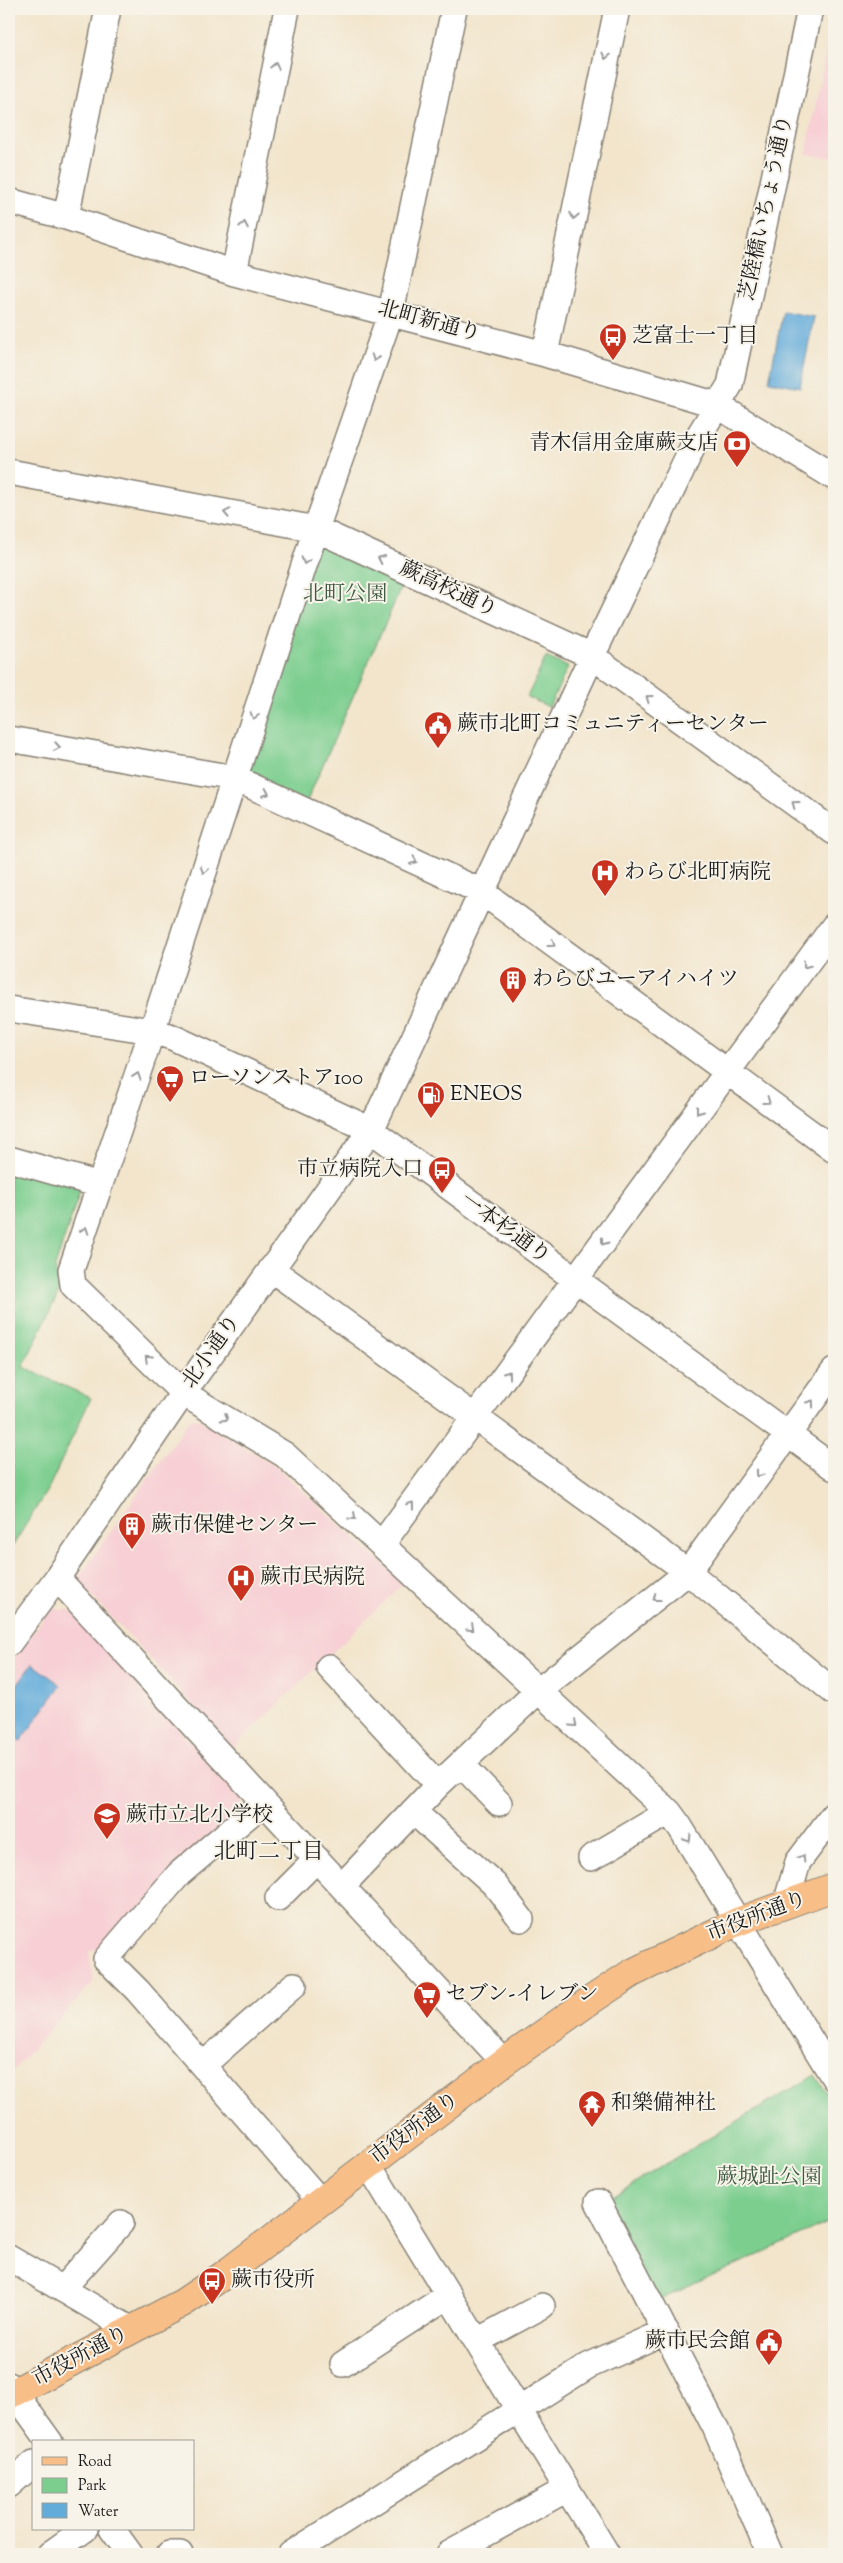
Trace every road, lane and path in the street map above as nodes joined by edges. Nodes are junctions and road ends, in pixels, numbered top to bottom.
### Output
1 (108, 9) edge
2 (286, 9) edge
3 (454, 9) edge
4 (617, 9) edge
5 (810, 9) edge
6 (9, 201) edge
7 (66, 217) junction
8 (234, 273) junction
9 (391, 312) junction
10 (545, 354) junction
11 (717, 405) junction
12 (9, 472) edge
13 (834, 477) edge
14 (316, 529) junction
15 (592, 656) junction
16 (9, 739) edge
17 (234, 778) junction
18 (834, 832) edge
19 (482, 892) junction
20 (834, 926) edge
21 (9, 1009) edge
22 (152, 1032) junction
23 (728, 1072) junction
24 (371, 1130) junction
25 (833, 1147) edge
26 (9, 1159) edge
27 (100, 1186) junction
28 (271, 1269) junction
29 (576, 1281) junction
30 (834, 1371) edge
31 (183, 1392) junction
32 (475, 1419) junction
33 (788, 1434) junction
34 (834, 1468) edge
35 (382, 1544) junction
36 (688, 1572) junction
37 (57, 1578) junction
38 (12, 1633) edge
39 (329, 1667) dead end
40 (538, 1691) junction
41 (834, 1692) edge
42 (461, 1764) junction
43 (438, 1785) junction
44 (264, 1802) junction
45 (499, 1803) dead end
46 (413, 1811) junction
47 (669, 1812) junction
48 (834, 1814) edge
49 (591, 1858) dead end
50 (316, 1859) junction
51 (342, 1886) junction
52 (834, 1887) edge
53 (278, 1898) dead end
54 (786, 1904) junction
55 (521, 1919) dead end
56 (736, 1922) junction
57 (294, 1985) dead end
58 (504, 2062) junction
59 (202, 2065) junction
60 (832, 2071) edge
61 (368, 2164) junction
62 (320, 2201) junction
63 (598, 2202) dead end
64 (121, 2223) dead end
65 (9, 2258) edge
66 (62, 2289) junction
67 (449, 2294) junction
68 (542, 2306) dead end
69 (132, 2330) junction
70 (666, 2331) junction
71 (477, 2341) junction
72 (343, 2364) dead end
73 (10, 2391) edge
74 (519, 2410) junction
75 (48, 2440) edge
76 (32, 2465) edge
77 (9, 2484) edge
78 (567, 2489) junction
79 (84, 2530) edge
80 (113, 2530) edge
81 (50, 2554) edge
82 (130, 2554) edge
83 (169, 2554) edge
84 (180, 2554) edge
85 (291, 2554) edge
86 (449, 2554) edge
87 (607, 2554) edge
88 (770, 2554) edge

1 - 7 street
8 -> 2 street
3 - 9 street
4 -> 10 street
5 - 11 street, 芝陸橋いちょう通り
6 - 7 street, 北町新通り
7 - 8 street, 北町新通り
8 - 9 street, 北町新通り
9 - 10 street, 北町新通り
9 -> 14 street
10 - 11 street, 北町新通り
11 - 13 street, 北町新通り
11 - 15 street, 芝陸橋いちょう通り
14 -> 12 street, 蕨高校通り
15 -> 14 street, 蕨高校通り
14 -> 17 street
18 -> 15 street, 蕨高校通り
15 - 19 street, 北小通り
16 -> 17 street
17 -> 19 street
17 -> 22 street
19 -> 23 street
19 - 24 street, 北小通り
20 -> 23 street
21 - 22 street, 一本杉通り
22 - 24 street, 一本杉通り
27 -> 22 street
23 -> 25 street
23 -> 29 street
24 - 28 street, 北小通り
24 - 29 street, 一本杉通り
26 - 27 street
31 -> 27 street
28 - 31 street, 北小通り
28 - 32 street
32 -> 29 street
29 - 33 street, 一本杉通り
33 -> 30 street
31 -> 35 street
31 - 37 street, 北小通り
35 -> 32 street
32 - 36 street
33 - 34 street, 一本杉通り
33 -> 36 street
35 -> 40 street
36 -> 40 street
36 - 41 street
37 - 38 street, 北小通り
37 - 44 street
39 - 43 street
40 - 42 street
40 -> 47 street
42 - 43 street
42 - 45 street
43 - 46 street
44 - 50 street
44 - 59 street
46 - 51 street
46 - 55 street
47 - 49 street
47 -> 56 street
54 -> 48 street
50 - 51 street
50 - 53 street
51 - 58 street
52 - 54 main road, 市役所通り
54 - 56 main road, 市役所通り
56 - 58 main road, 市役所通り
56 - 60 street
57 - 59 street
58 - 61 main road, 市役所通り
59 - 62 street
61 - 62 main road, 市役所通り
61 - 67 street
62 - 69 main road, 市役所通り
63 - 70 street
64 - 66 street
65 - 66 street
66 - 69 street
67 - 71 street
67 - 72 street
68 - 71 street
69 - 73 main road, 市役所通り
70 - 74 street
70 - 88 street
71 - 74 street
73 - 75 street
74 - 78 street
74 - 85 street
76 - 77 street
78 - 86 street
78 - 87 street
79 - 81 street
80 - 82 street
83 - 84 street

